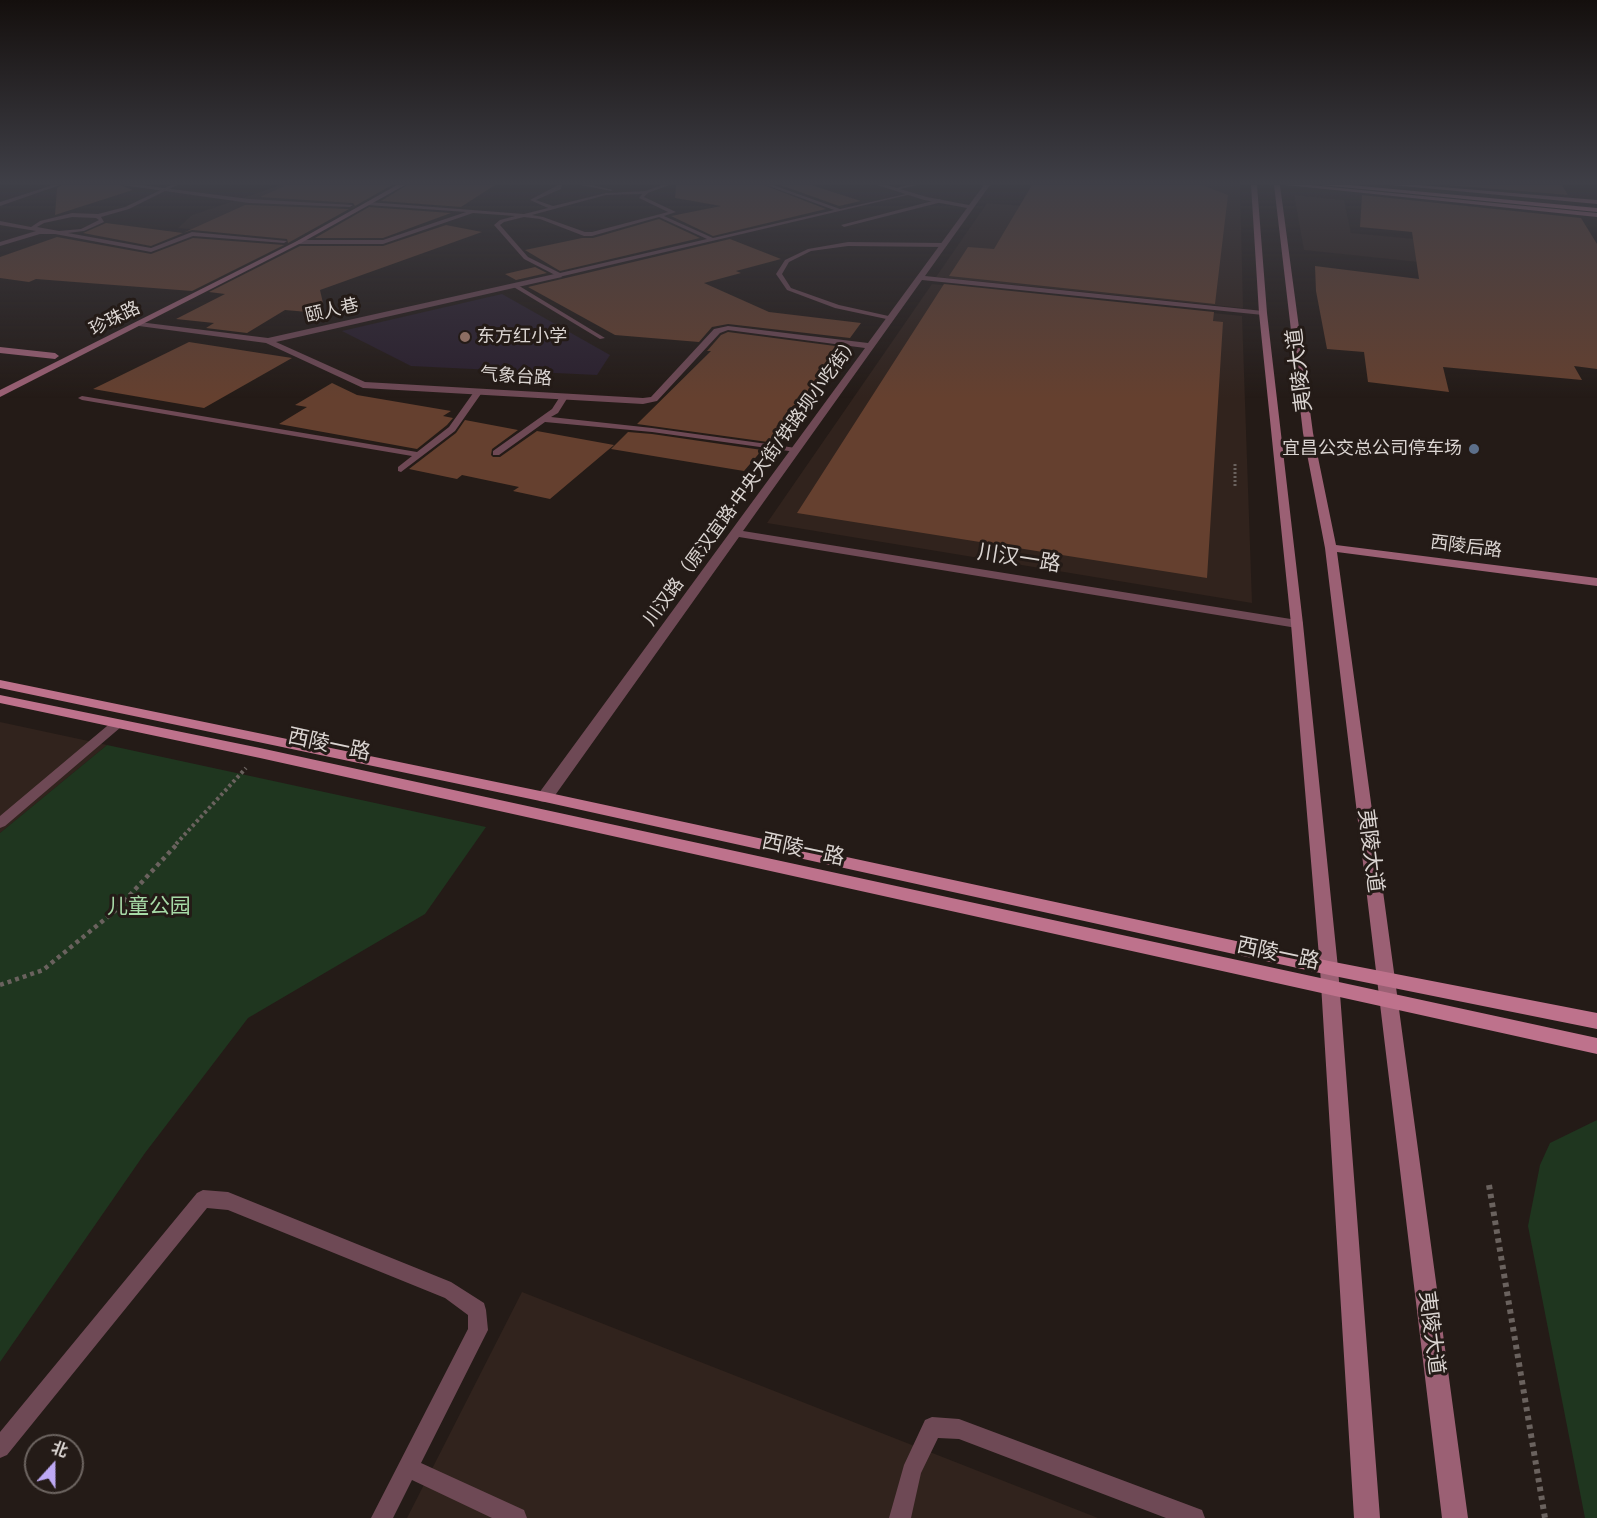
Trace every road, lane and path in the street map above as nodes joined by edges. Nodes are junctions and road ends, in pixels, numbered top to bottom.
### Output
1 (254, 256) edge
2 (272, 256) edge
3 (524, 256) edge
4 (643, 256) edge
5 (798, 256) edge
6 (936, 256) edge
7 (1259, 256) edge
8 (1286, 256) edge
9 (559, 275) junction
10 (920, 278) junction
11 (514, 285) junction
12 (1263, 313) junction
13 (891, 318) junction
14 (139, 324) junction
15 (602, 338) dead end
16 (268, 341) junction
17 (871, 346) junction
18 (0, 350) edge
19 (55, 356) junction
20 (0, 384) edge
21 (479, 391) junction
22 (0, 394) edge
23 (564, 397) junction
24 (82, 398) dead end
25 (543, 419) junction
26 (796, 450) junction
27 (496, 453) dead end
28 (419, 455) junction
29 (1234, 464) dead end
30 (401, 469) dead end
31 (1235, 488) dead end
32 (735, 533) junction
33 (1331, 548) junction
34 (1597, 582) edge
35 (1297, 624) junction
36 (0, 684) edge
37 (0, 699) edge
38 (117, 724) junction
39 (260, 753) junction
40 (544, 797) junction
41 (0, 823) edge
42 (1330, 978) junction
43 (1386, 980) junction
44 (0, 985) edge
45 (1390, 1002) junction
46 (1597, 1021) edge
47 (1597, 1046) edge
48 (1489, 1185) dead end
49 (0, 1448) edge
50 (409, 1468) junction
51 (382, 1518) edge
52 (516, 1518) edge
53 (900, 1518) edge
54 (1194, 1518) edge
55 (1367, 1518) edge
56 (1455, 1518) edge
57 (1545, 1518) edge

1 - 19 main road, 珍珠路
2 - 14 main road, 珍珠路
3 - 9 lane
4 - 9 lane
5 - 13 lane
6 - 10 street, 川汉路（原汉宜路·中央大街/铁路坝小吃街）
7 - 12 main road, 夷陵大道
8 - 33 main road, 夷陵大道
9 - 11 street, 颐人巷
10 - 12 street
10 - 13 street, 川汉路（原汉宜路·中央大街/铁路坝小吃街）
11 - 15 lane
11 - 16 street, 颐人巷
12 - 35 main road, 夷陵大道
13 - 17 street, 川汉路（原汉宜路·中央大街/铁路坝小吃街）
14 - 16 street, 气象台路
14 - 22 main road, 珍珠路
16 - 21 street, 气象台路
17 - 23 street, 气象台路
17 - 26 street, 川汉路（原汉宜路·中央大街/铁路坝小吃街）
18 - 19 main road
19 - 20 main road, 珍珠路
21 - 23 street, 气象台路
21 - 28 lane
23 - 25 lane
24 - 28 lane
25 - 26 lane
25 - 27 lane
26 - 32 street, 川汉路（原汉宜路·中央大街/铁路坝小吃街）
28 - 30 lane
29 - 31 path
32 - 35 street, 川汉一路
32 - 40 street, 川汉路（原汉宜路·中央大街/铁路坝小吃街）
33 - 34 main road, 西陵后路
33 - 43 main road, 夷陵大道
35 - 42 main road, 夷陵大道
36 - 40 main road, 西陵一路
37 - 38 main road, 西陵一路
38 - 39 main road, 西陵一路
38 - 41 lane
39 - 42 main road, 西陵一路
39 - 44 path
40 - 42 main road, 西陵一路
42 - 43 main road, 西陵一路
42 - 45 main road, 西陵一路
42 - 55 main road, 夷陵大道
43 - 45 main road, 夷陵大道
43 - 46 main road, 西陵一路
45 - 47 main road, 西陵一路
45 - 56 main road, 夷陵大道
48 - 57 path
49 - 50 lane
50 - 51 lane
50 - 52 lane
53 - 54 lane

